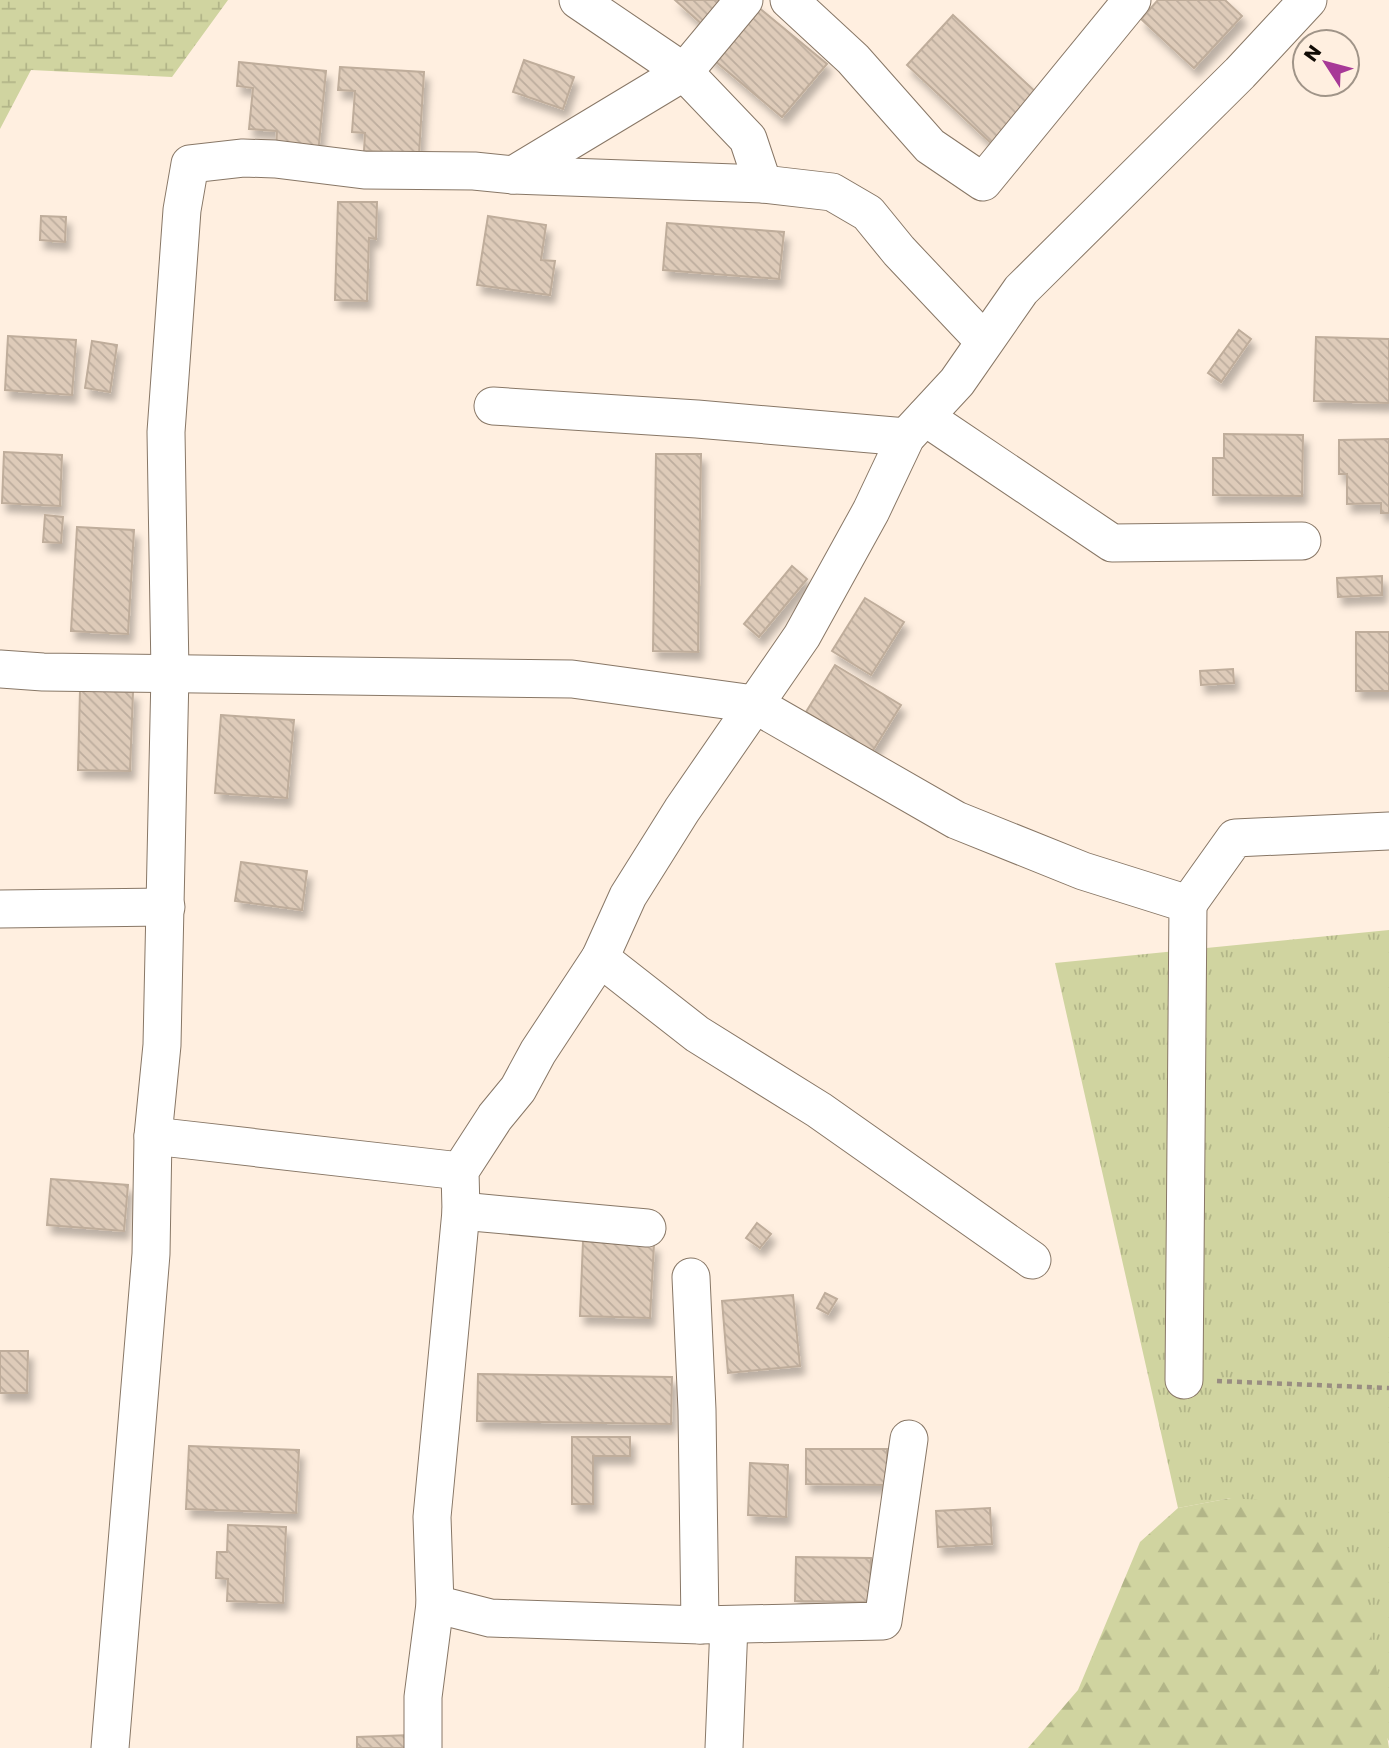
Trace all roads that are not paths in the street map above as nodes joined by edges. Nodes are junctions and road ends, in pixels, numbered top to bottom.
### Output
1 (578, 0) edge
2 (744, 0) edge
3 (789, 0) edge
4 (1132, 0) edge
5 (1293, 5) edge
6 (684, 72) junction
7 (513, 175) junction
8 (763, 184) junction
9 (984, 341) junction
10 (493, 406) dead end
11 (916, 427) junction
12 (1303, 541) dead end
13 (0, 669) edge
14 (170, 673) junction
15 (754, 704) junction
16 (1389, 831) edge
17 (1188, 904) junction
18 (166, 907) junction
19 (0, 909) edge
20 (600, 958) junction
21 (153, 1136) junction
22 (460, 1171) junction
23 (461, 1211) junction
24 (647, 1228) dead end
25 (1032, 1260) dead end
26 (691, 1277) dead end
27 (1184, 1380) road end
28 (909, 1439) dead end
29 (435, 1604) junction
30 (715, 1625) junction
31 (110, 1748) edge
32 (423, 1748) edge
33 (724, 1748) edge

1 - 6 street
2 - 6 street
3 - 4 street
5 - 9 street
6 - 7 street
6 - 8 street
7 - 8 street
7 - 14 street
8 - 9 street
9 - 11 street
10 - 11 street
11 - 12 street
11 - 15 street
13 - 14 street
14 - 15 street
14 - 18 street
15 - 17 street
15 - 20 street
16 - 17 street
17 - 27 street
18 - 19 street
18 - 21 street
20 - 22 street
20 - 25 street
21 - 22 street
21 - 31 street
22 - 23 street
23 - 24 street
23 - 29 street
26 - 30 street
28 - 30 street
29 - 30 street
29 - 32 street
30 - 33 street

